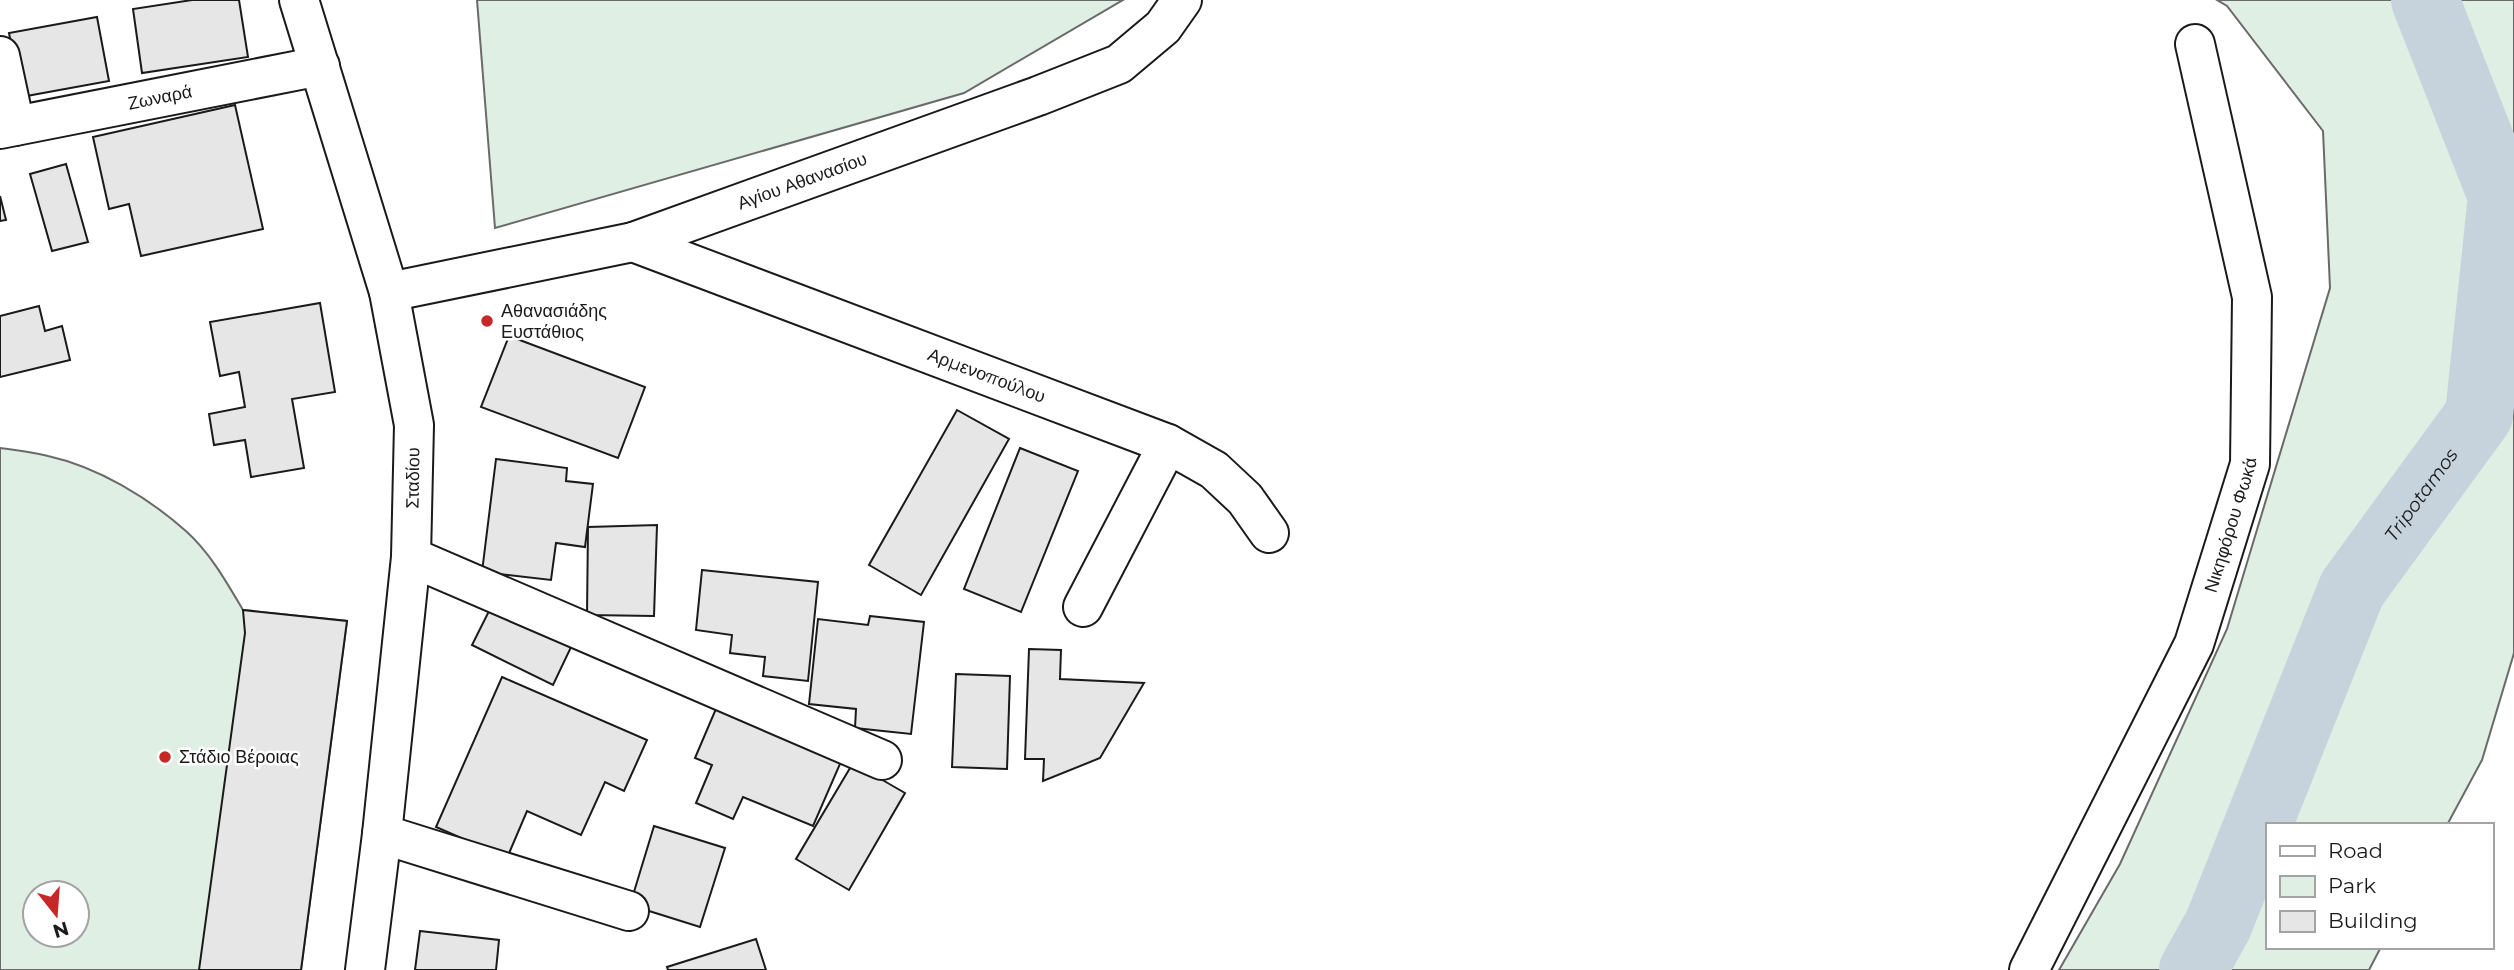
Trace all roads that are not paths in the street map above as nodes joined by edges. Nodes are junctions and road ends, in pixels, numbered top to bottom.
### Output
1 (299, 0) edge
2 (1182, 0) edge
3 (2195, 44) dead end
4 (0, 56) edge
5 (320, 66) junction
6 (7, 127) edge
7 (633, 242) junction
8 (389, 292) junction
9 (1168, 444) junction
10 (1269, 533) dead end
11 (411, 557) junction
12 (1083, 607) dead end
13 (882, 760) dead end
14 (382, 834) junction
15 (629, 911) dead end
16 (365, 970) edge
17 (2029, 970) edge

1 - 5 street, Σταδίου
2 - 7 street, Αγίου Αθανασίου
3 - 17 street, Νικηφόρου Φωκά
4 - 6 street
5 - 6 street, Ζωναρά
5 - 8 street, Σταδίου
7 - 8 street, Αγίου Αθανασίου
7 - 9 street, Αρμενοπούλου
8 - 11 street, Σταδίου
9 - 10 street, Αρμενοπούλου
9 - 12 street
11 - 13 street
11 - 14 street, Σταδίου
14 - 15 street
14 - 16 street, Σταδίου

